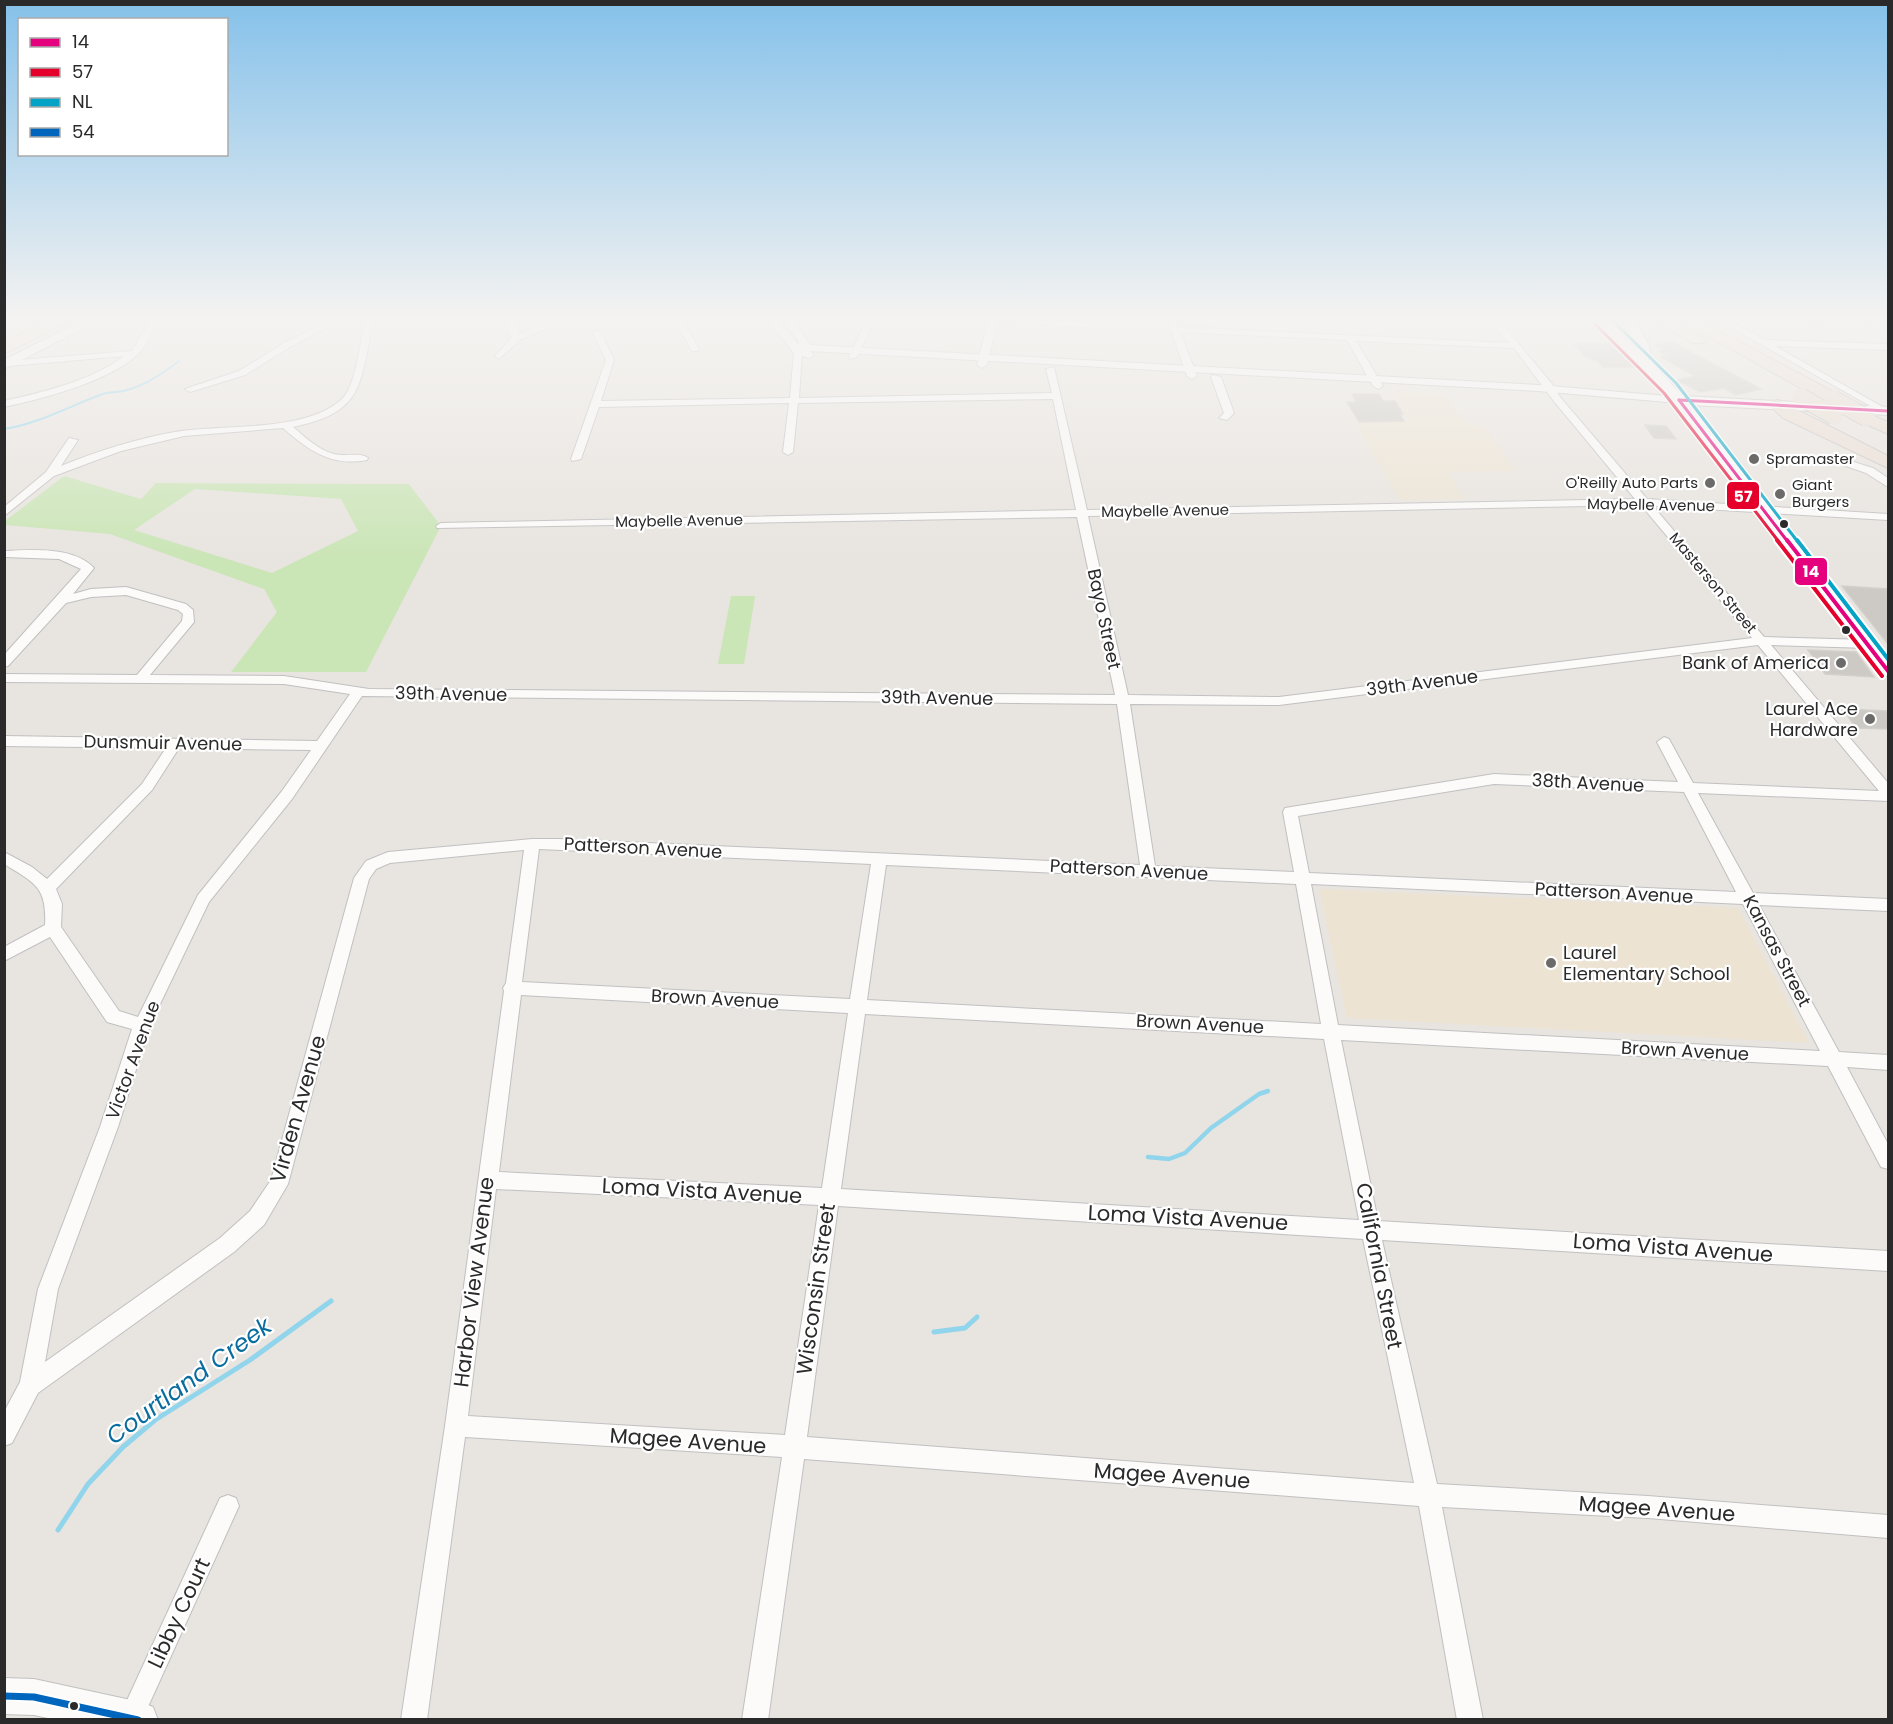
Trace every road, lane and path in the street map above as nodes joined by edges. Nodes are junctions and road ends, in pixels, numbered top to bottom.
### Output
1 (19, 399) edge
2 (345, 399) edge
3 (597, 399) edge
4 (830, 399) edge
5 (1056, 399) edge
6 (1224, 399) edge
7 (1557, 399) edge
8 (1671, 399) edge
9 (1809, 399) edge
10 (1820, 399) edge
11 (1822, 399) edge
12 (1858, 399) edge
13 (794, 400) junction
14 (1679, 400) junction
15 (4, 404) edge
16 (596, 404) junction
17 (1778, 405) junction
18 (1833, 407) junction
19 (1882, 413) edge
20 (1224, 418) dead end
21 (286, 426) junction
22 (1888, 429) edge
23 (73, 440) dead end
24 (1888, 446) edge
25 (788, 452) dead end
26 (363, 458) dead end
27 (576, 459) dead end
28 (1847, 463) dead end
29 (1888, 463) edge
30 (50, 474) junction
31 (1888, 484) edge
32 (1645, 502) junction
33 (1763, 509) junction
34 (4, 513) edge
35 (1081, 513) junction
36 (1888, 517) edge
37 (441, 526) dead end
38 (4, 554) edge
39 (62, 600) junction
40 (1762, 641) junction
41 (1868, 644) junction
42 (4, 663) edge
43 (1888, 671) edge
44 (4, 678) edge
45 (141, 678) junction
46 (358, 692) junction
47 (1122, 700) junction
48 (4, 741) edge
49 (1664, 742) dead end
50 (176, 743) junction
51 (321, 746) junction
52 (1690, 788) junction
53 (1888, 794) edge
54 (1290, 812) joint
55 (532, 844) junction
56 (4, 857) edge
57 (879, 858) junction
58 (371, 865) joint
59 (1148, 871) junction
60 (1302, 879) junction
61 (48, 888) junction
62 (1750, 899) junction
63 (1888, 905) edge
64 (53, 928) junction
65 (4, 955) edge
66 (512, 988) junction
67 (856, 1007) junction
68 (142, 1025) junction
69 (1331, 1031) junction
70 (1835, 1059) junction
71 (1888, 1062) edge
72 (1888, 1161) edge
73 (487, 1180) junction
74 (830, 1197) junction
75 (1372, 1229) junction
76 (1888, 1261) edge
77 (30, 1385) junction
78 (456, 1426) junction
79 (4, 1435) edge
80 (794, 1447) junction
81 (1428, 1495) junction
82 (228, 1506) dead end
83 (1888, 1527) edge
84 (4, 1696) edge
85 (134, 1718) edge
86 (414, 1719) edge
87 (755, 1719) edge
88 (1470, 1719) edge

1 - 15 street
2 - 21 street
3 - 16 street
4 - 13 street
5 - 35 street, Bayo Street
6 - 20 street
7 - 32 street, Masterson Street
8 - 14 street
9 - 18 highway, bridge
10 - 18 highway
11 - 18 highway
12 - 19 street
13 - 16 street
13 - 25 street
14 - 17 main road
14 - 33 main road
16 - 27 street
17 - 19 main road
17 - 29 highway
18 - 19 highway, bridge
18 - 24 highway
19 - 22 highway
21 - 26 street
21 - 30 street
23 - 30 street
28 - 31 street
30 - 34 street
32 - 33 street, Maybelle Avenue
32 - 35 street, Maybelle Avenue
32 - 40 street, Masterson Street
33 - 36 street, Maybelle Avenue
33 - 41 main road
35 - 37 street, Maybelle Avenue
35 - 47 street, Bayo Street
38 - 39 street
39 - 42 street
39 - 45 street
40 - 41 street, 39th Avenue
40 - 47 street, 39th Avenue
40 - 53 street, Masterson Street
41 - 43 main road
44 - 45 street, 39th Avenue
45 - 46 street, 39th Avenue
46 - 47 street, 39th Avenue
46 - 51 street, Victor Avenue
47 - 59 street, Bayo Street
48 - 50 street, Dunsmuir Avenue
49 - 52 street, Kansas Street
50 - 51 street, Dunsmuir Avenue
50 - 61 street
51 - 68 street, Victor Avenue
52 - 53 street, 38th Avenue
52 - 54 street, 38th Avenue
52 - 62 street, Kansas Street
54 - 60 street, California Street
55 - 57 street, Patterson Avenue
55 - 58 street, Patterson Avenue
55 - 66 street, Harbor View Avenue
56 - 61 street
57 - 59 street, Patterson Avenue
57 - 67 street, Wisconsin Street
58 - 77 street, Virden Avenue
59 - 60 street, Patterson Avenue
60 - 62 street, Patterson Avenue
60 - 69 street, California Street
61 - 64 street
62 - 63 street, Patterson Avenue
62 - 70 street, Kansas Street
64 - 65 street
64 - 68 street
66 - 67 street, Brown Avenue
66 - 73 street, Harbor View Avenue
67 - 69 street, Brown Avenue
67 - 74 street, Wisconsin Street
68 - 77 street, Victor Avenue
69 - 70 street, Brown Avenue
69 - 75 street, California Street
70 - 71 street, Brown Avenue
70 - 72 street, Kansas Street
73 - 74 street, Loma Vista Avenue
73 - 78 street, Harbor View Avenue
74 - 75 street, Loma Vista Avenue
74 - 80 street, Wisconsin Street
75 - 76 street, Loma Vista Avenue
75 - 81 street, California Street
77 - 79 street, Victor Avenue
78 - 80 street, Magee Avenue
78 - 86 street, Harbor View Avenue
80 - 81 street, Magee Avenue
80 - 87 street, Wisconsin Street
81 - 83 street, Magee Avenue
81 - 88 street, California Street
82 - 85 street, Libby Court
84 - 85 main road

